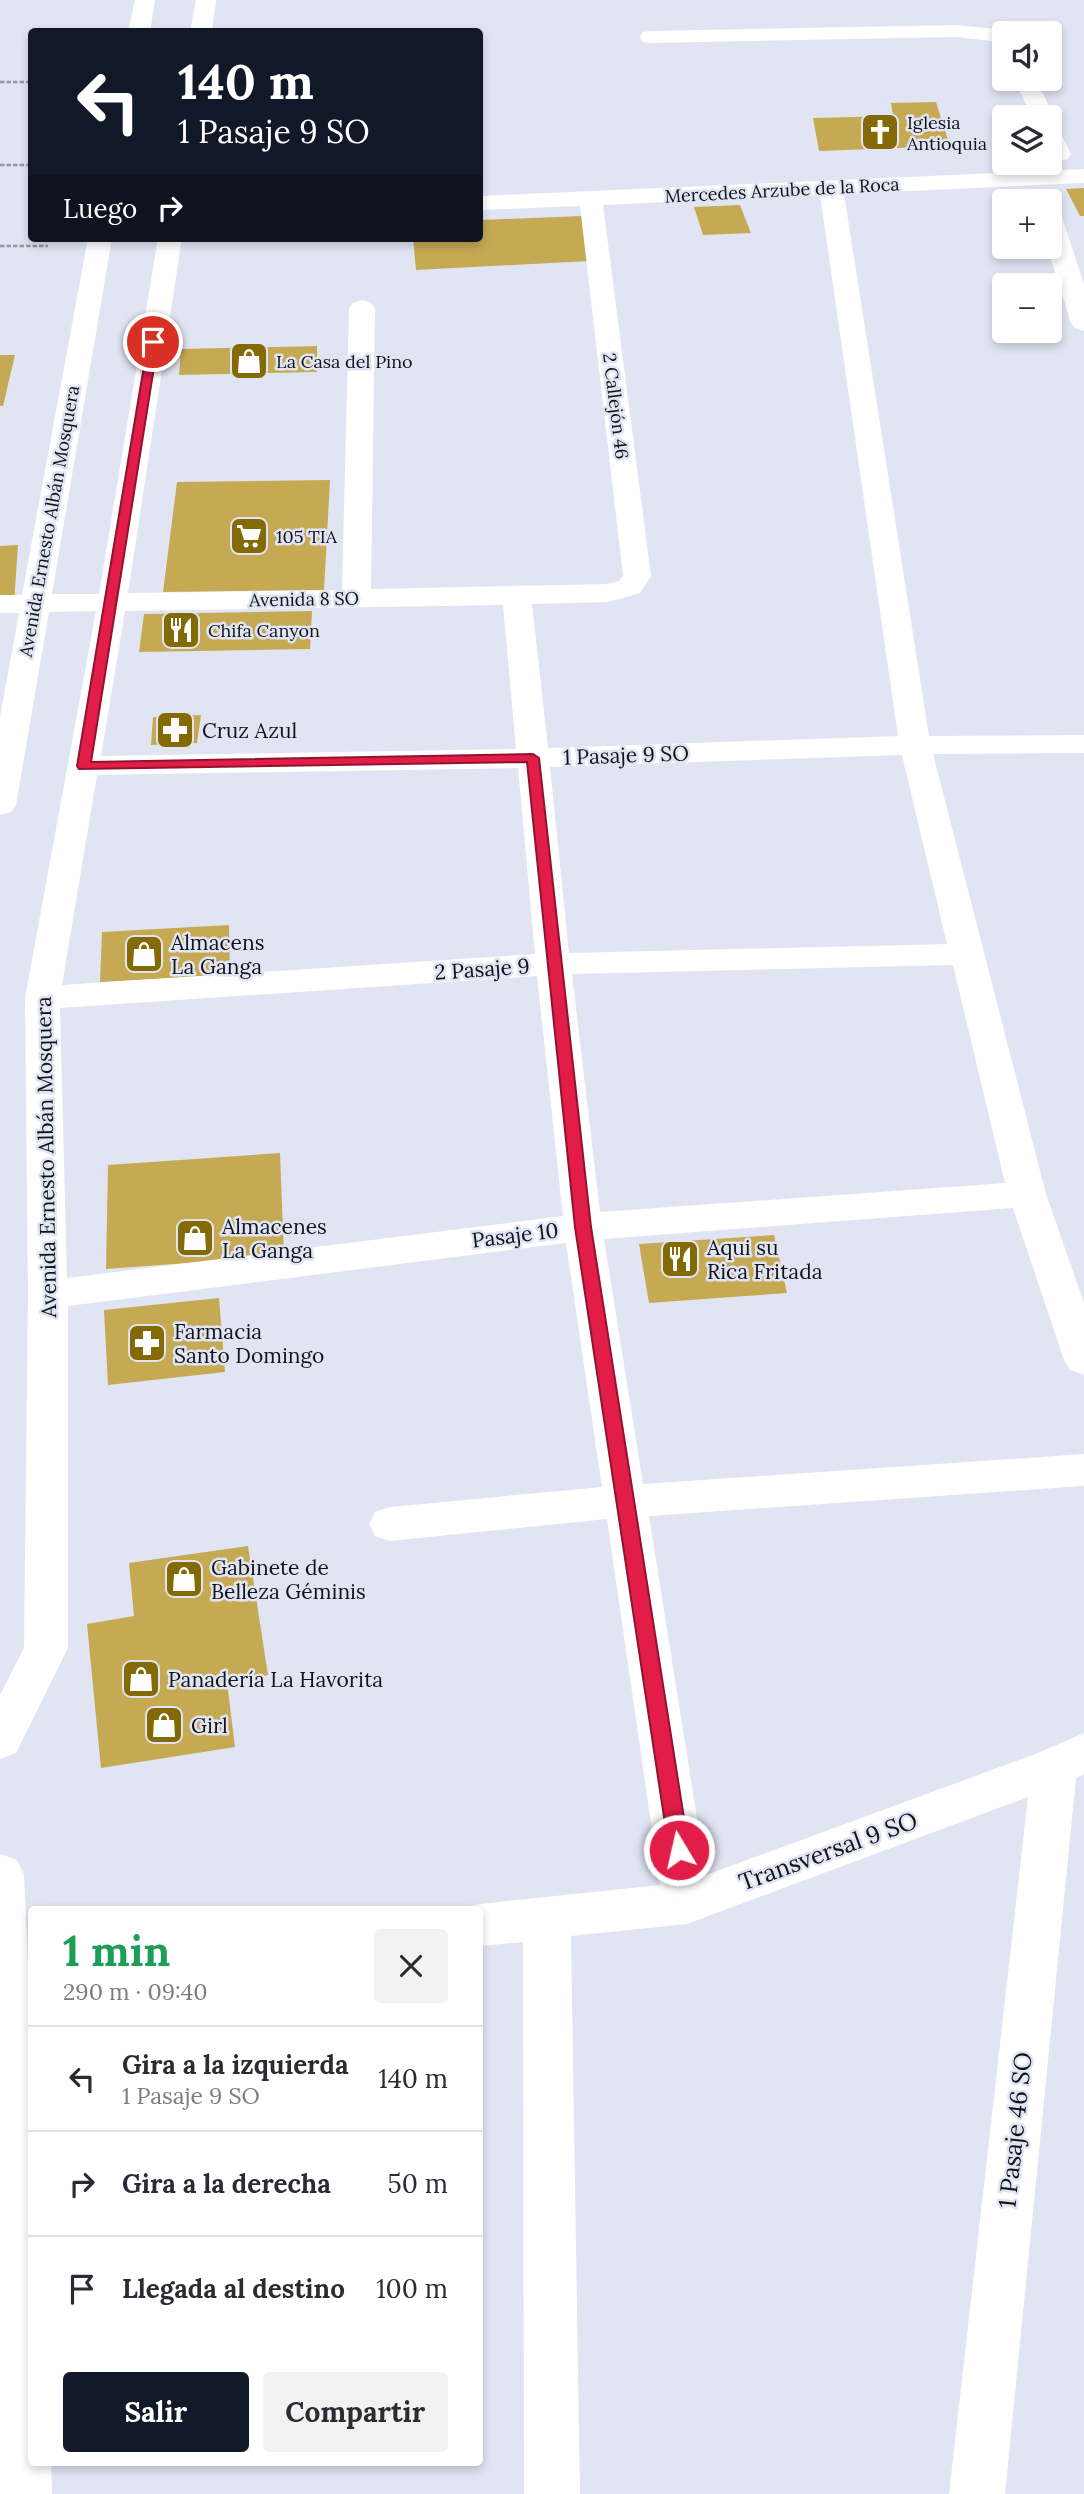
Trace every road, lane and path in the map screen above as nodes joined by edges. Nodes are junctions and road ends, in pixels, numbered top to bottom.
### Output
1 (145, 0) edge
2 (206, 0) edge
3 (140, 28) edge
4 (202, 28) edge
5 (992, 35) edge
6 (651, 37) dead end
7 (0, 82) edge
8 (28, 82) edge
9 (1062, 149) edge
10 (1084, 153) edge
11 (0, 165) edge
12 (28, 165) edge
13 (1084, 176) edge
14 (525, 178) dead end
15 (1037, 178) junction
16 (831, 188) junction
17 (1041, 189) edge
18 (591, 200) junction
19 (534, 202) junction
20 (483, 203) edge
21 (99, 242) edge
22 (169, 242) edge
23 (1062, 254) edge
24 (362, 308) dead end
25 (1084, 323) edge
26 (608, 593) joint
27 (517, 596) junction
28 (356, 597) junction
29 (112, 603) junction
30 (0, 604) edge
31 (34, 604) junction
32 (1084, 744) edge
33 (915, 745) junction
34 (533, 758) junction
35 (83, 766) junction
36 (0, 805) edge
37 (966, 954) junction
38 (553, 964) junction
39 (42, 998) junction
40 (1027, 1194) junction
41 (583, 1227) junction
42 (48, 1294) junction
43 (1084, 1360) edge
44 (1084, 1469) edge
45 (626, 1501) junction
46 (390, 1524) dead end
47 (0, 1740) edge
48 (1069, 1759) edge
49 (0, 1875) edge
50 (687, 1903) junction
51 (547, 1918) junction
52 (483, 1925) edge
53 (18, 1972) edge
54 (24, 2494) edge
55 (552, 2494) edge
56 (977, 2494) edge

1 - 3 street
2 - 4 street
5 - 6 street
7 - 8 path
9 - 10 street
11 - 12 path
13 - 15 street, Mercedes Arzube de la Roca
14 - 19 street
15 - 16 street, Mercedes Arzube de la Roca
15 - 17 street
16 - 18 street, Mercedes Arzube de la Roca
16 - 33 street
18 - 19 street, Mercedes Arzube de la Roca
18 - 26 street, 2 Callejón 46
19 - 20 street, Mercedes Arzube de la Roca
21 - 31 street, Avenida Ernesto Albán Mosquera
22 - 29 street, Avenida Ernesto Albán Mosquera
23 - 25 street
24 - 28 street
26 - 27 street, Avenida 8 SO
27 - 28 street, Avenida 8 SO
27 - 34 street
28 - 29 street, Avenida 8 SO
29 - 31 street, Avenida 8 SO
29 - 35 street, Avenida Ernesto Albán Mosquera
30 - 31 street, Avenida 8 SO
31 - 36 street, Avenida Ernesto Albán Mosquera
32 - 33 street, 1 Pasaje 9 SO
33 - 34 street, 1 Pasaje 9 SO
33 - 37 street
34 - 35 street, 1 Pasaje 9 SO
34 - 38 street
35 - 39 street, Avenida Ernesto Albán Mosquera
37 - 38 street, 2 Pasaje 9
37 - 40 street
38 - 39 street, 2 Pasaje 9
38 - 41 street
39 - 42 street, Avenida Ernesto Albán Mosquera
40 - 41 street, Pasaje 10
40 - 43 street
41 - 42 street, Pasaje 10
41 - 45 street
42 - 47 street, Avenida Ernesto Albán Mosquera
44 - 45 street
45 - 46 street
45 - 50 street
48 - 50 street, Transversal 9 SO
48 - 56 street, 1 Pasaje 46 SO
49 - 53 street
50 - 51 street, Transversal 9 SO
51 - 52 street, Transversal 9 SO
51 - 55 street
53 - 54 street

